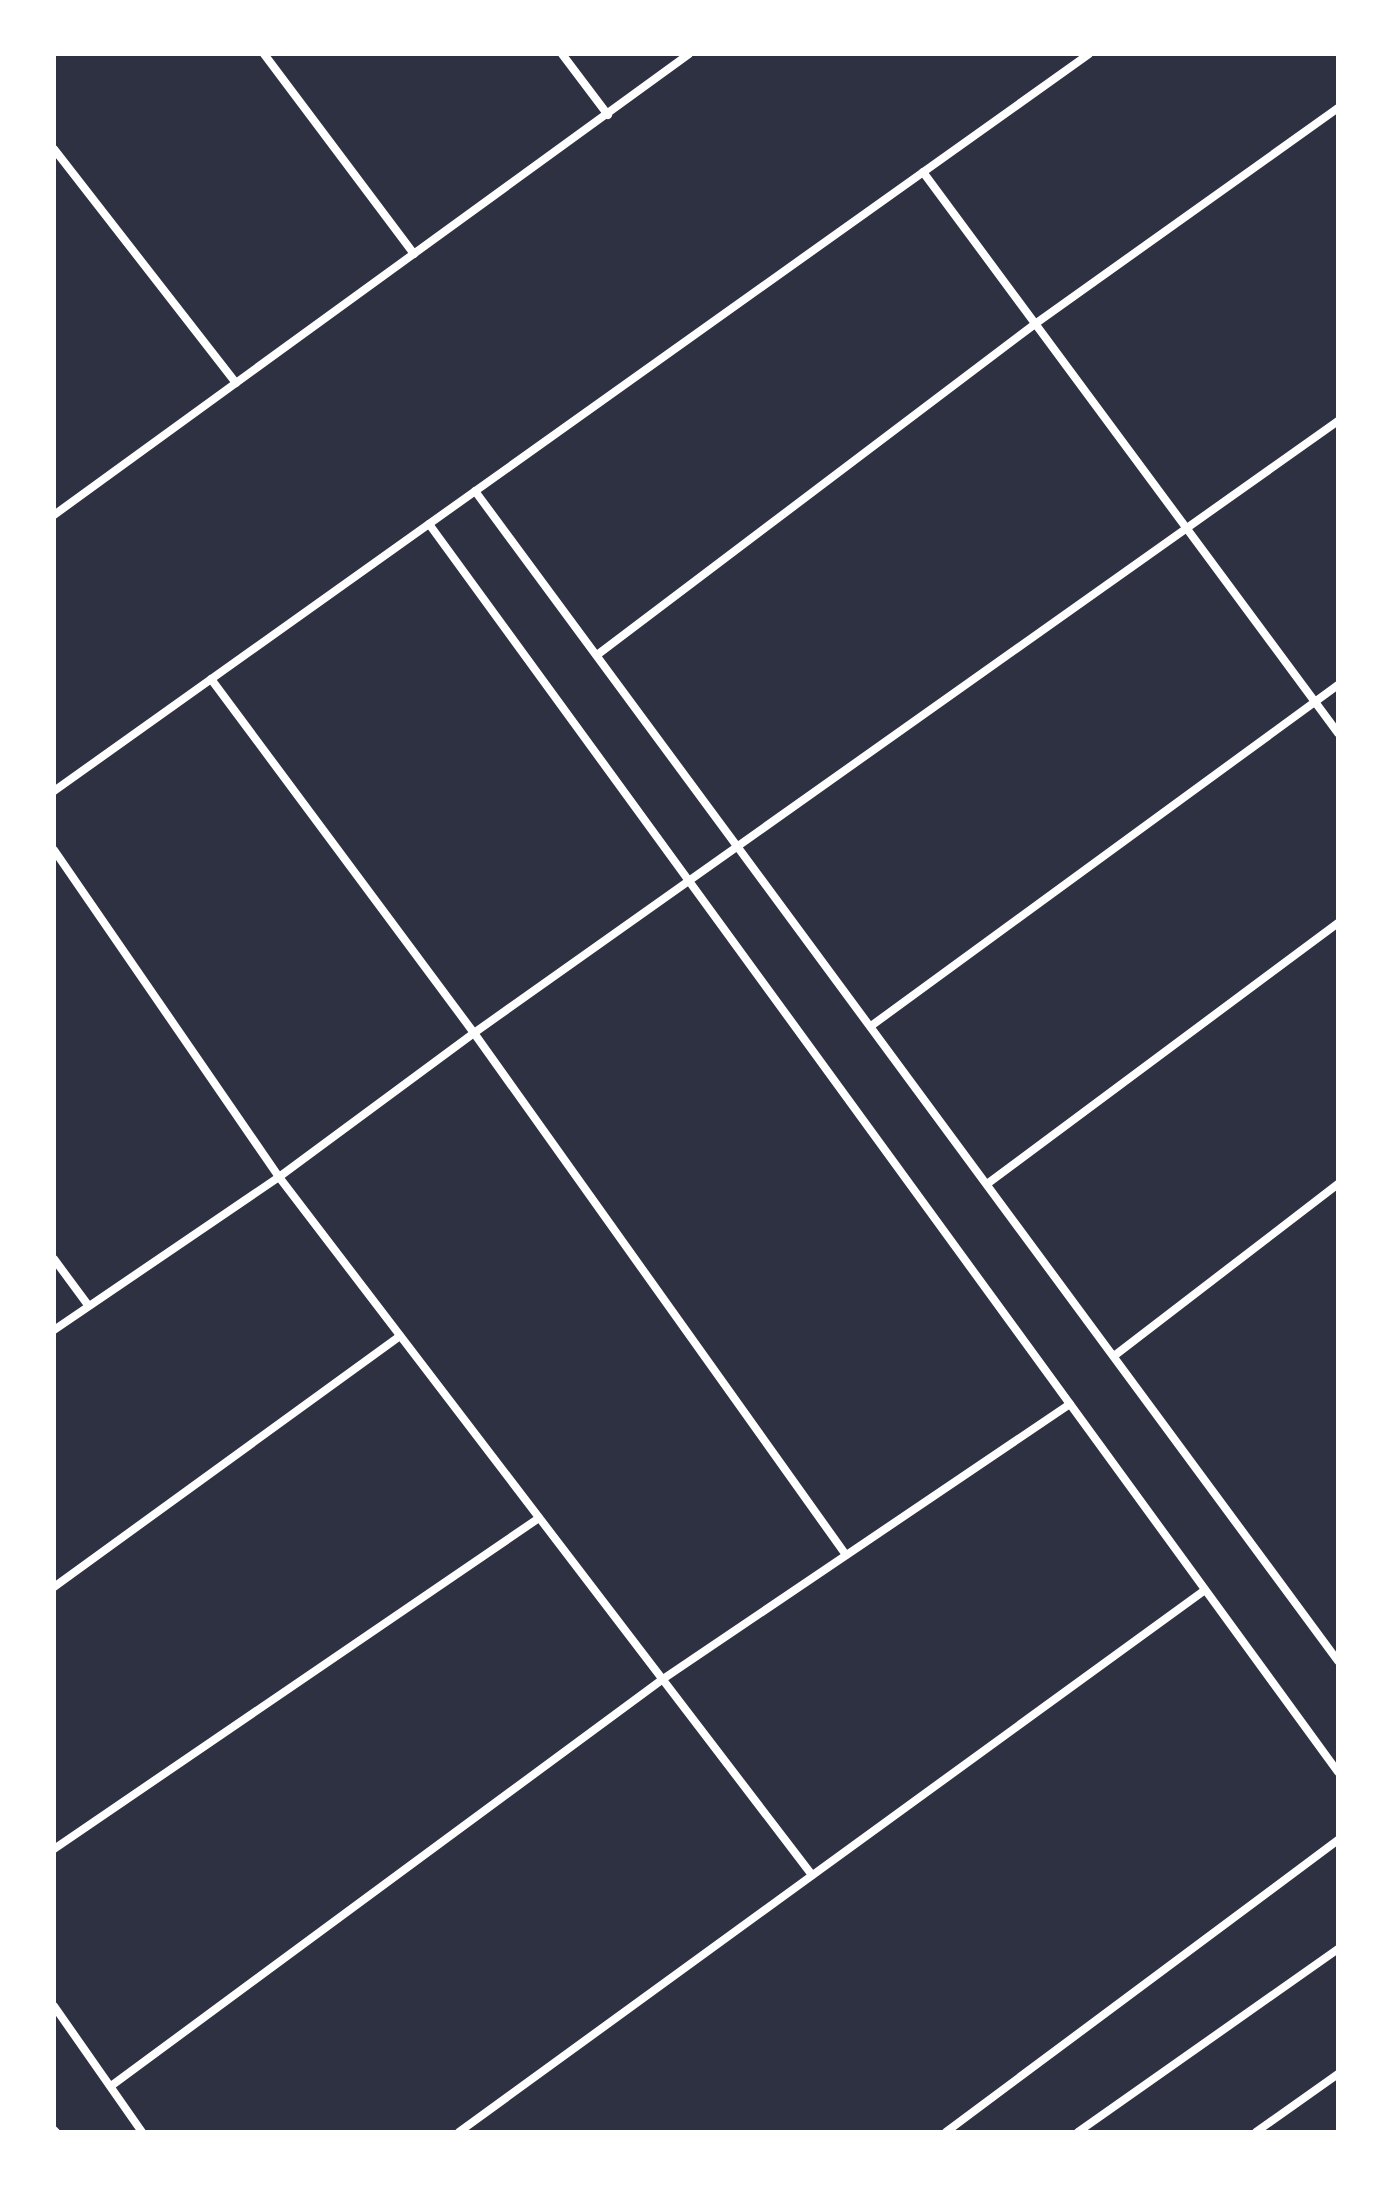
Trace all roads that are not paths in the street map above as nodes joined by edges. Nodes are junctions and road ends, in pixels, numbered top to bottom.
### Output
1 (264, 54) edge
2 (562, 54) edge
3 (689, 54) edge
4 (1089, 54) edge
5 (1338, 108) edge
6 (608, 115) junction
7 (54, 149) edge
8 (923, 172) junction
9 (414, 254) junction
10 (1035, 324) junction
11 (236, 383) junction
12 (1338, 421) edge
13 (475, 491) junction
14 (54, 515) edge
15 (429, 524) junction
16 (1186, 529) junction
17 (597, 655) junction
18 (211, 679) junction
19 (1338, 685) edge
20 (1316, 701) junction
21 (1338, 733) edge
22 (54, 791) edge
23 (739, 848) junction
24 (54, 850) edge
25 (691, 883) junction
26 (1338, 923) edge
27 (871, 1026) junction
28 (474, 1033) junction
29 (279, 1177) junction
30 (987, 1184) junction
31 (1338, 1184) edge
32 (54, 1259) edge
33 (88, 1305) junction
34 (54, 1330) edge
35 (400, 1336) junction
36 (1114, 1356) junction
37 (1070, 1404) junction
38 (539, 1518) junction
39 (846, 1555) junction
40 (54, 1587) edge
41 (1205, 1590) junction
42 (1338, 1661) edge
43 (663, 1679) junction
44 (1338, 1772) edge
45 (1338, 1840) edge
46 (54, 1849) edge
47 (812, 1875) junction
48 (1338, 1949) edge
49 (54, 2006) edge
50 (1338, 2074) edge
51 (111, 2086) junction
52 (142, 2132) edge
53 (459, 2132) edge
54 (946, 2132) edge
55 (1078, 2132) edge
56 (1256, 2132) edge

1 - 9 street
2 - 6 street
3 - 6 street
4 - 8 street
5 - 10 street
6 - 9 street
7 - 11 street
8 - 10 street
8 - 13 street
9 - 11 street
10 - 16 street
10 - 17 street
11 - 14 street
12 - 16 street
13 - 15 street
13 - 17 street
15 - 18 street
15 - 25 street
16 - 20 street
16 - 23 street
17 - 23 street
18 - 22 street
18 - 28 street
19 - 20 street
20 - 21 street
20 - 27 street
23 - 25 street
23 - 27 street
24 - 29 street
25 - 28 street
25 - 37 street
26 - 30 street
27 - 30 street
28 - 29 street
28 - 39 street
29 - 33 street
29 - 35 street
30 - 36 street
31 - 36 street
32 - 33 street
33 - 34 street
35 - 38 street
35 - 40 street
36 - 42 street
37 - 39 street
37 - 41 street
38 - 43 street
38 - 46 street
39 - 43 street
41 - 44 street
41 - 47 street
43 - 47 street
43 - 51 street
45 - 54 street
47 - 53 street
48 - 55 street
49 - 51 street
50 - 56 street
51 - 52 street

